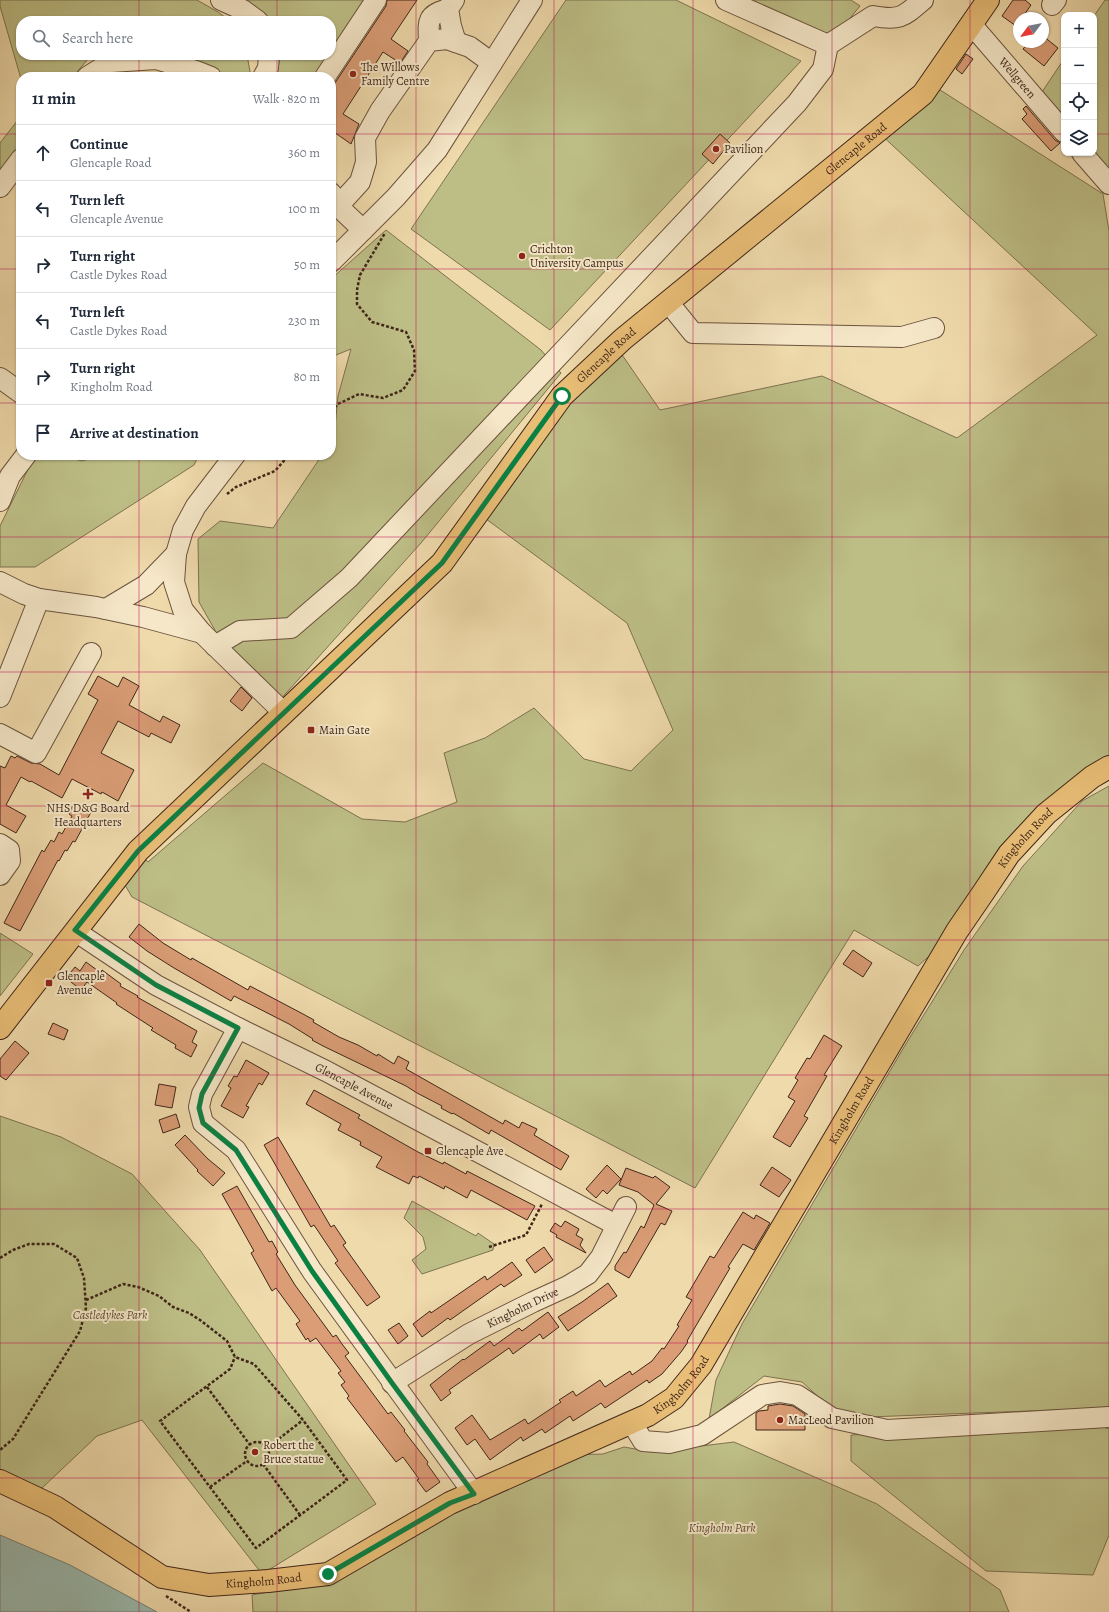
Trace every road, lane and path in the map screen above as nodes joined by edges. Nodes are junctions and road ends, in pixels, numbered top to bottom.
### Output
1 (221, 0) edge
2 (376, 0) edge
3 (532, 0) edge
4 (726, 0) edge
5 (923, 0) edge
6 (988, 0) edge
7 (451, 4) edge
8 (251, 16) edge
9 (971, 24) junction
10 (429, 41) junction
11 (456, 42) junction
12 (828, 45) junction
13 (141, 60) edge
14 (159, 60) edge
15 (269, 60) edge
16 (492, 63) junction
17 (95, 72) edge
18 (198, 72) edge
19 (266, 72) edge
20 (328, 72) edge
21 (1061, 129) edge
22 (1085, 156) edge
23 (16, 166) edge
24 (1109, 184) edge
25 (0, 187) edge
26 (336, 198) edge
27 (336, 200) edge
28 (363, 230) junction
29 (386, 230) dead end
30 (336, 257) edge
31 (668, 302) junction
32 (934, 328) dead end
33 (0, 378) edge
34 (16, 389) edge
35 (336, 406) edge
36 (22, 460) edge
37 (231, 460) edge
38 (285, 460) edge
39 (222, 498) dead end
40 (0, 501) edge
41 (176, 554) junction
42 (0, 582) edge
43 (39, 599) junction
44 (106, 609) junction
45 (208, 639) junction
46 (91, 653) dead end
47 (0, 698) edge
48 (283, 712) junction
49 (0, 734) edge
50 (1109, 767) edge
51 (0, 844) edge
52 (0, 875) edge
53 (75, 930) junction
54 (0, 1028) edge
55 (238, 1028) junction
56 (550, 1190) junction
57 (626, 1208) dead end
58 (616, 1225) junction
59 (489, 1248) dead end
60 (0, 1258) edge
61 (86, 1300) junction
62 (235, 1357) junction
63 (392, 1383) junction
64 (207, 1387) junction
65 (1109, 1417) edge
66 (304, 1420) junction
67 (632, 1423) junction
68 (250, 1445) junction
69 (267, 1448) junction
70 (0, 1450) edge
71 (247, 1461) junction
72 (263, 1464) junction
73 (0, 1481) edge
74 (210, 1487) junction
75 (474, 1494) junction
76 (300, 1515) junction

1 - 8 street
2 - 20 street
3 - 16 street
4 - 12 street
5 - 12 street
6 - 9 main road, Glencaple Road
7 - 10 street
7 - 11 street
9 - 21 street, Wellgreen
9 - 31 main road, Glencaple Road
10 - 11 street
10 - 26 street
11 - 16 street
12 - 45 street
13 - 17 street
14 - 18 street
15 - 19 street
16 - 28 street
22 - 24 street
23 - 25 street
27 - 28 street
28 - 30 street
29 - 35 path
31 - 32 street
31 - 48 main road, Glencaple Road
33 - 34 street
36 - 40 street
37 - 41 street
38 - 39 path
41 - 44 street
41 - 45 street
42 - 43 street
43 - 44 street
43 - 47 street
44 - 45 street
45 - 48 street
46 - 49 street
48 - 53 main road, Glencaple Road
50 - 67 main road, Kingholm Road
51 - 52 street
53 - 54 main road, Glencaple Road
53 - 55 street, Glencaple Avenue
55 - 56 street, Glencaple Avenue
55 - 63 street
56 - 58 street, Glencaple Avenue
56 - 59 path
57 - 58 street, Kingholm Drive
58 - 63 street, Kingholm Drive
60 - 61 path
61 - 62 path
61 - 70 path
62 - 64 path
62 - 66 path
63 - 75 street
64 - 68 path
64 - 74 path
65 - 67 street
66 - 69 path
66 - 76 path
67 - 75 main road, Kingholm Road
68 - 69 path
68 - 71 path
69 - 72 path
71 - 72 path
71 - 74 path
72 - 76 path
73 - 75 main road, Kingholm Road
74 - 76 path

